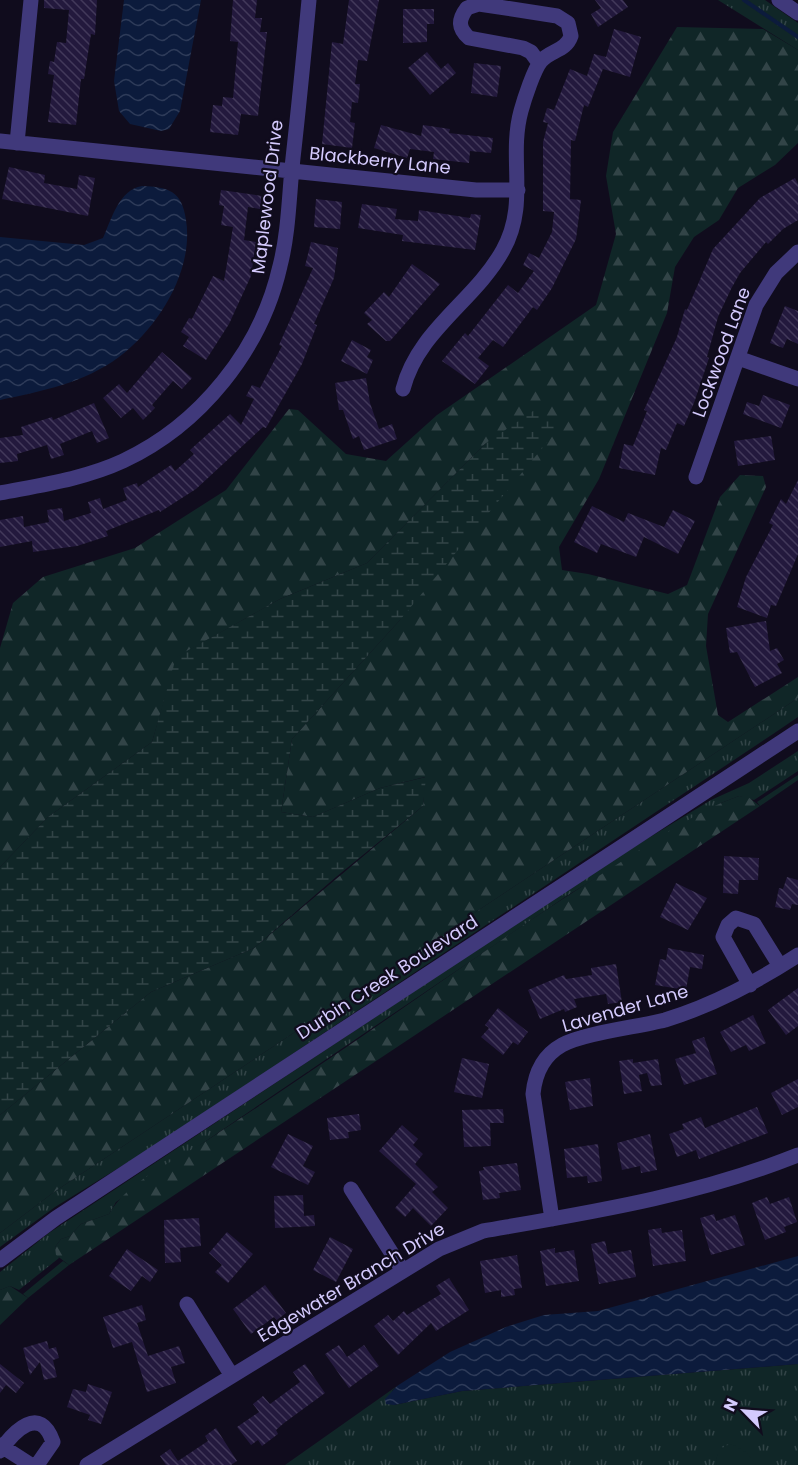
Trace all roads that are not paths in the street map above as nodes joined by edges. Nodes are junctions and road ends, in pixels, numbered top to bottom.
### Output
1 (31, 0) edge
2 (309, 0) edge
3 (779, 0) edge
4 (798, 13) edge
5 (539, 63) junction
6 (0, 141) edge
7 (17, 143) junction
8 (292, 170) junction
9 (518, 190) junction
10 (798, 252) edge
11 (738, 358) junction
12 (798, 379) edge
13 (403, 389) dead end
14 (696, 477) dead end
15 (0, 493) edge
16 (798, 731) edge
17 (798, 955) edge
18 (780, 966) junction
19 (750, 985) junction
20 (798, 1155) edge
21 (351, 1189) dead end
22 (552, 1219) junction
23 (0, 1260) edge
24 (402, 1271) junction
25 (186, 1304) dead end
26 (232, 1376) junction
27 (1, 1447) edge
28 (31, 1465) edge
29 (37, 1465) edge
30 (87, 1465) edge

1 - 7 street
2 - 8 street, Maplewood Drive
3 - 4 street
5 - 5 street
5 - 9 street
6 - 7 street, Blackberry Lane
7 - 8 street, Blackberry Lane
8 - 9 street, Blackberry Lane
8 - 15 street, Maplewood Drive
9 - 13 street
10 - 11 street, Lockwood Lane
11 - 12 street
11 - 14 street, Lockwood Lane
16 - 23 street, Durbin Creek Boulevard
17 - 18 street, Lavender Lane
18 - 19 street, Lavender Lane
18 - 19 street
19 - 22 street, Lavender Lane
20 - 22 street, Edgewater Branch Drive
21 - 24 street
22 - 24 street, Edgewater Branch Drive
24 - 26 street, Edgewater Branch Drive
25 - 26 street
26 - 30 street, Edgewater Branch Drive
27 - 28 street
27 - 29 street

